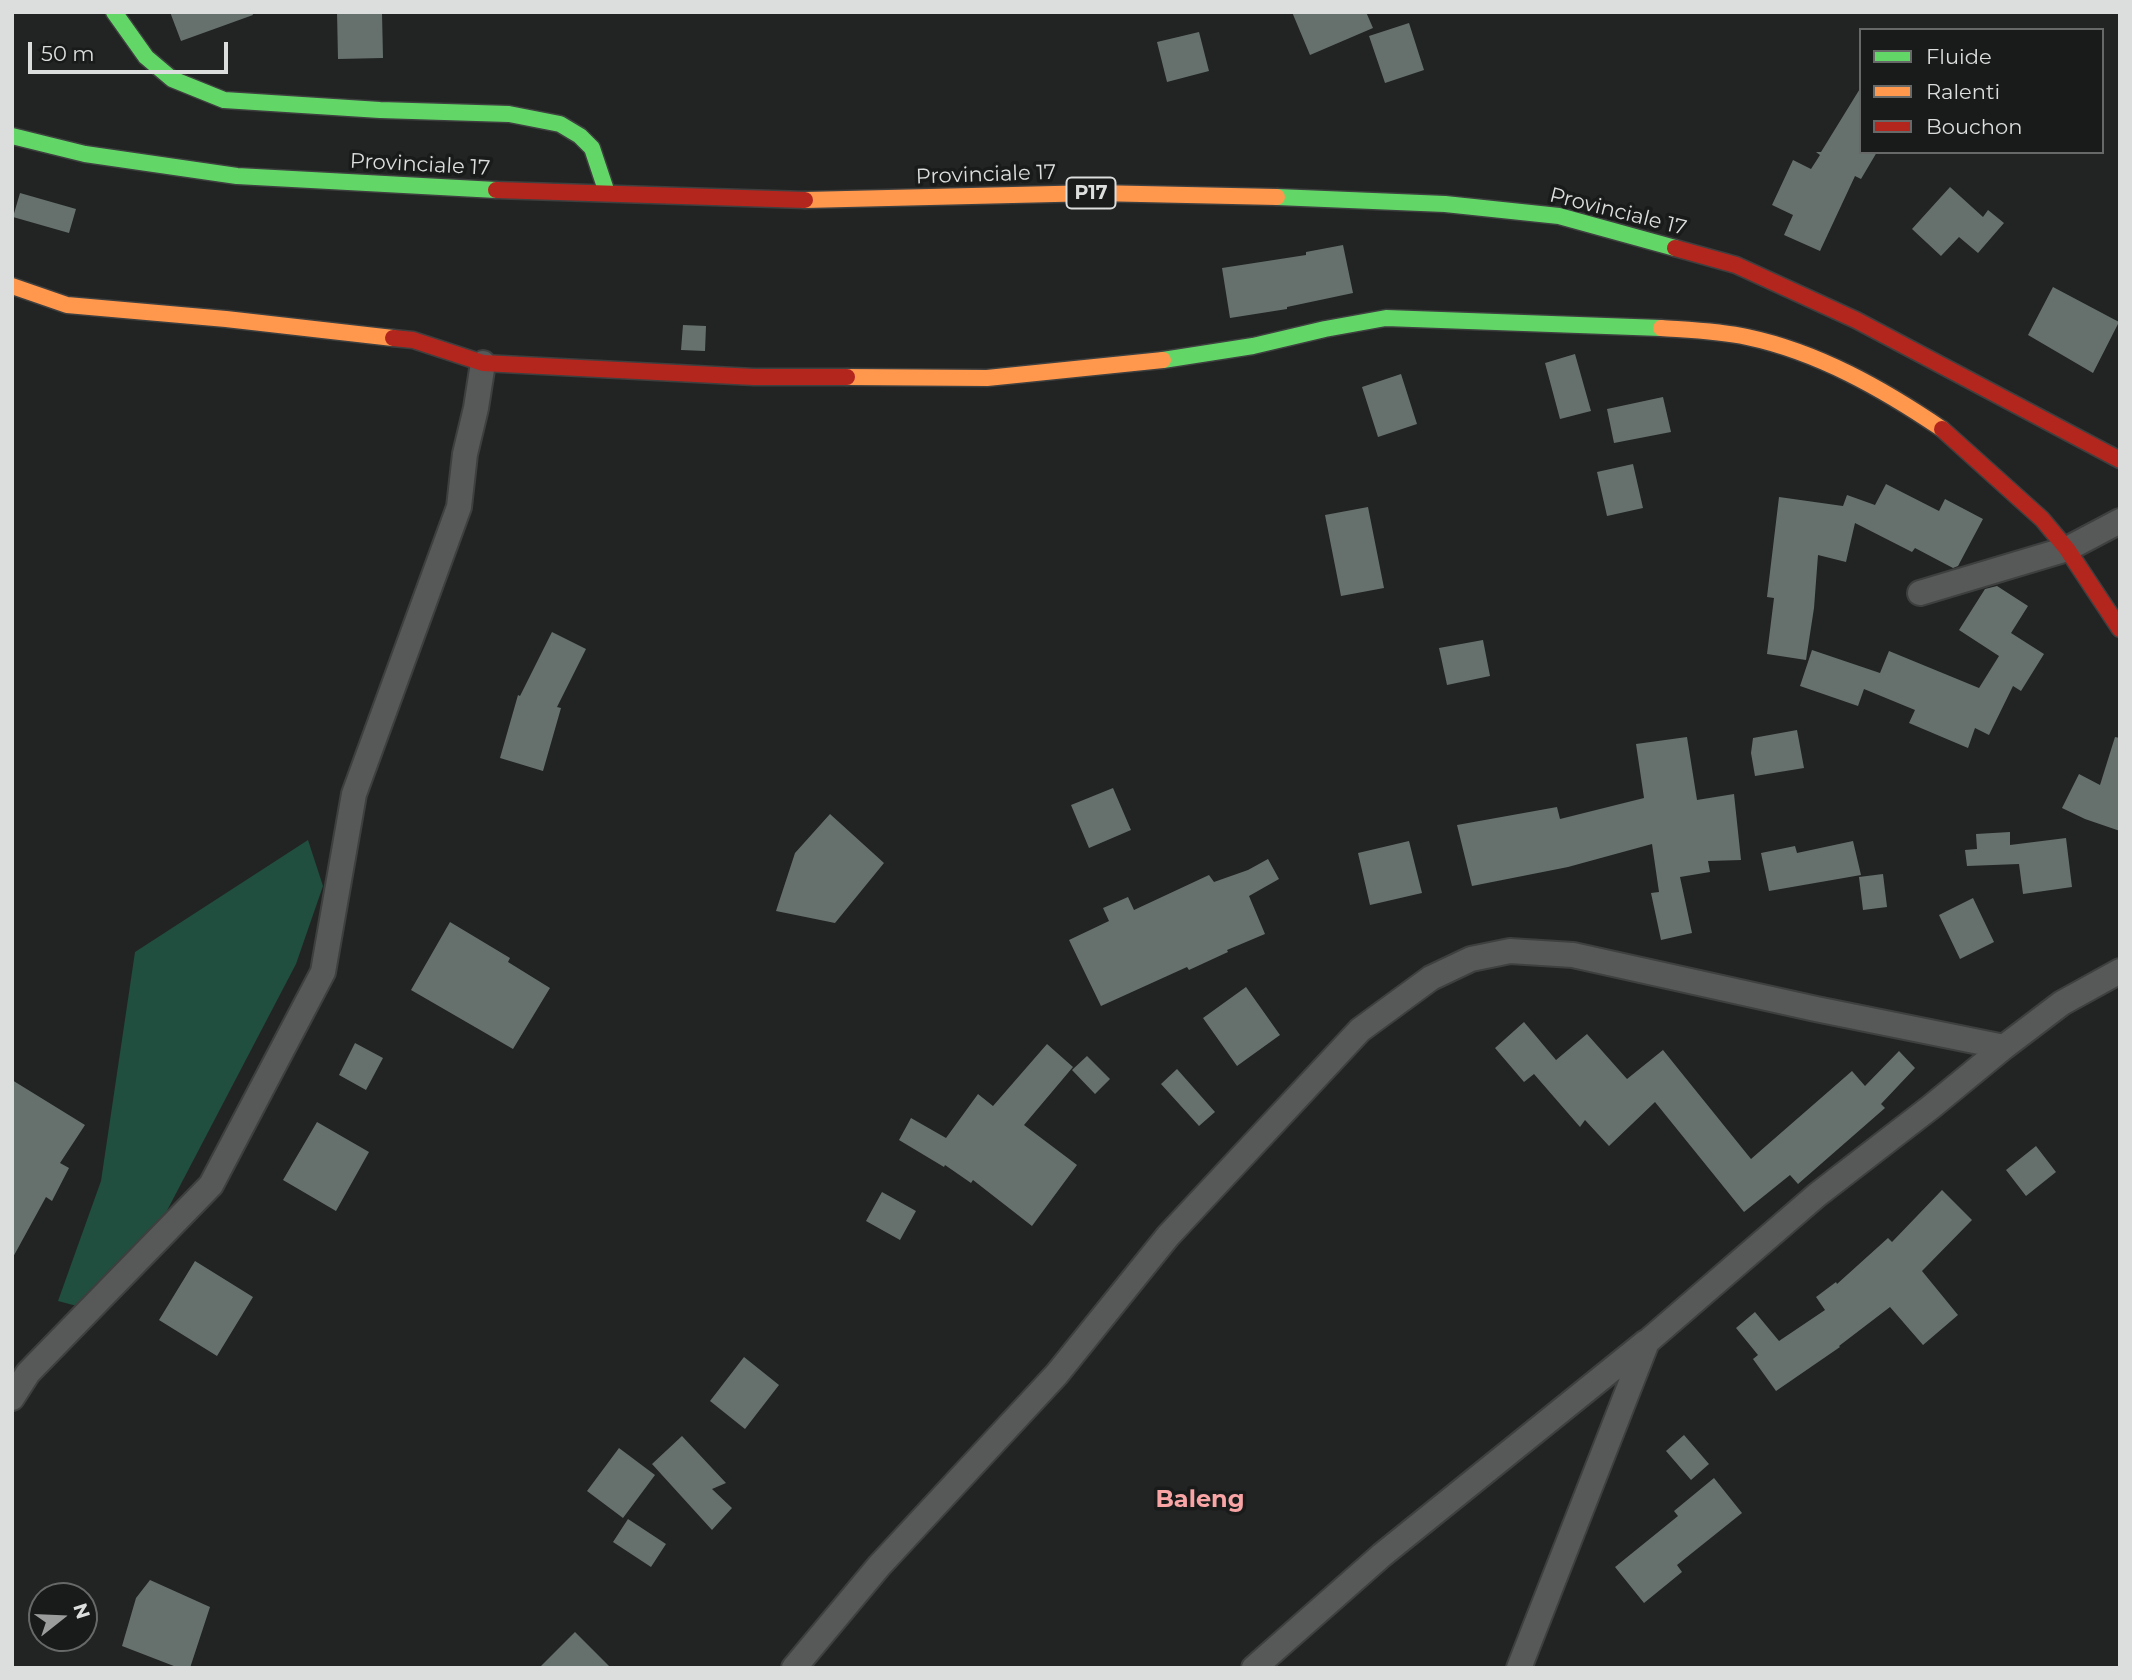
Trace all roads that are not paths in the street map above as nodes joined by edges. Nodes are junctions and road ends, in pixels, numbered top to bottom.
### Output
1 (114, 12) edge
2 (12, 136) edge
3 (607, 193) junction
4 (12, 285) edge
5 (482, 363) junction
6 (2120, 460) edge
7 (2120, 521) edge
8 (2067, 549) junction
9 (1920, 593) dead end
10 (2120, 629) edge
11 (2120, 971) edge
12 (2004, 1047) junction
13 (1647, 1342) junction
14 (12, 1398) edge
15 (794, 1668) edge
16 (1254, 1668) edge
17 (1519, 1668) edge

1 - 3 street
2 - 3 street, Provinciale 17 / P17
3 - 6 street, Provinciale 17 / P17
4 - 5 street
5 - 8 street
5 - 14 street
7 - 8 street
8 - 9 street
8 - 10 street
11 - 12 street
12 - 13 street
12 - 15 street
13 - 16 street
13 - 17 street

